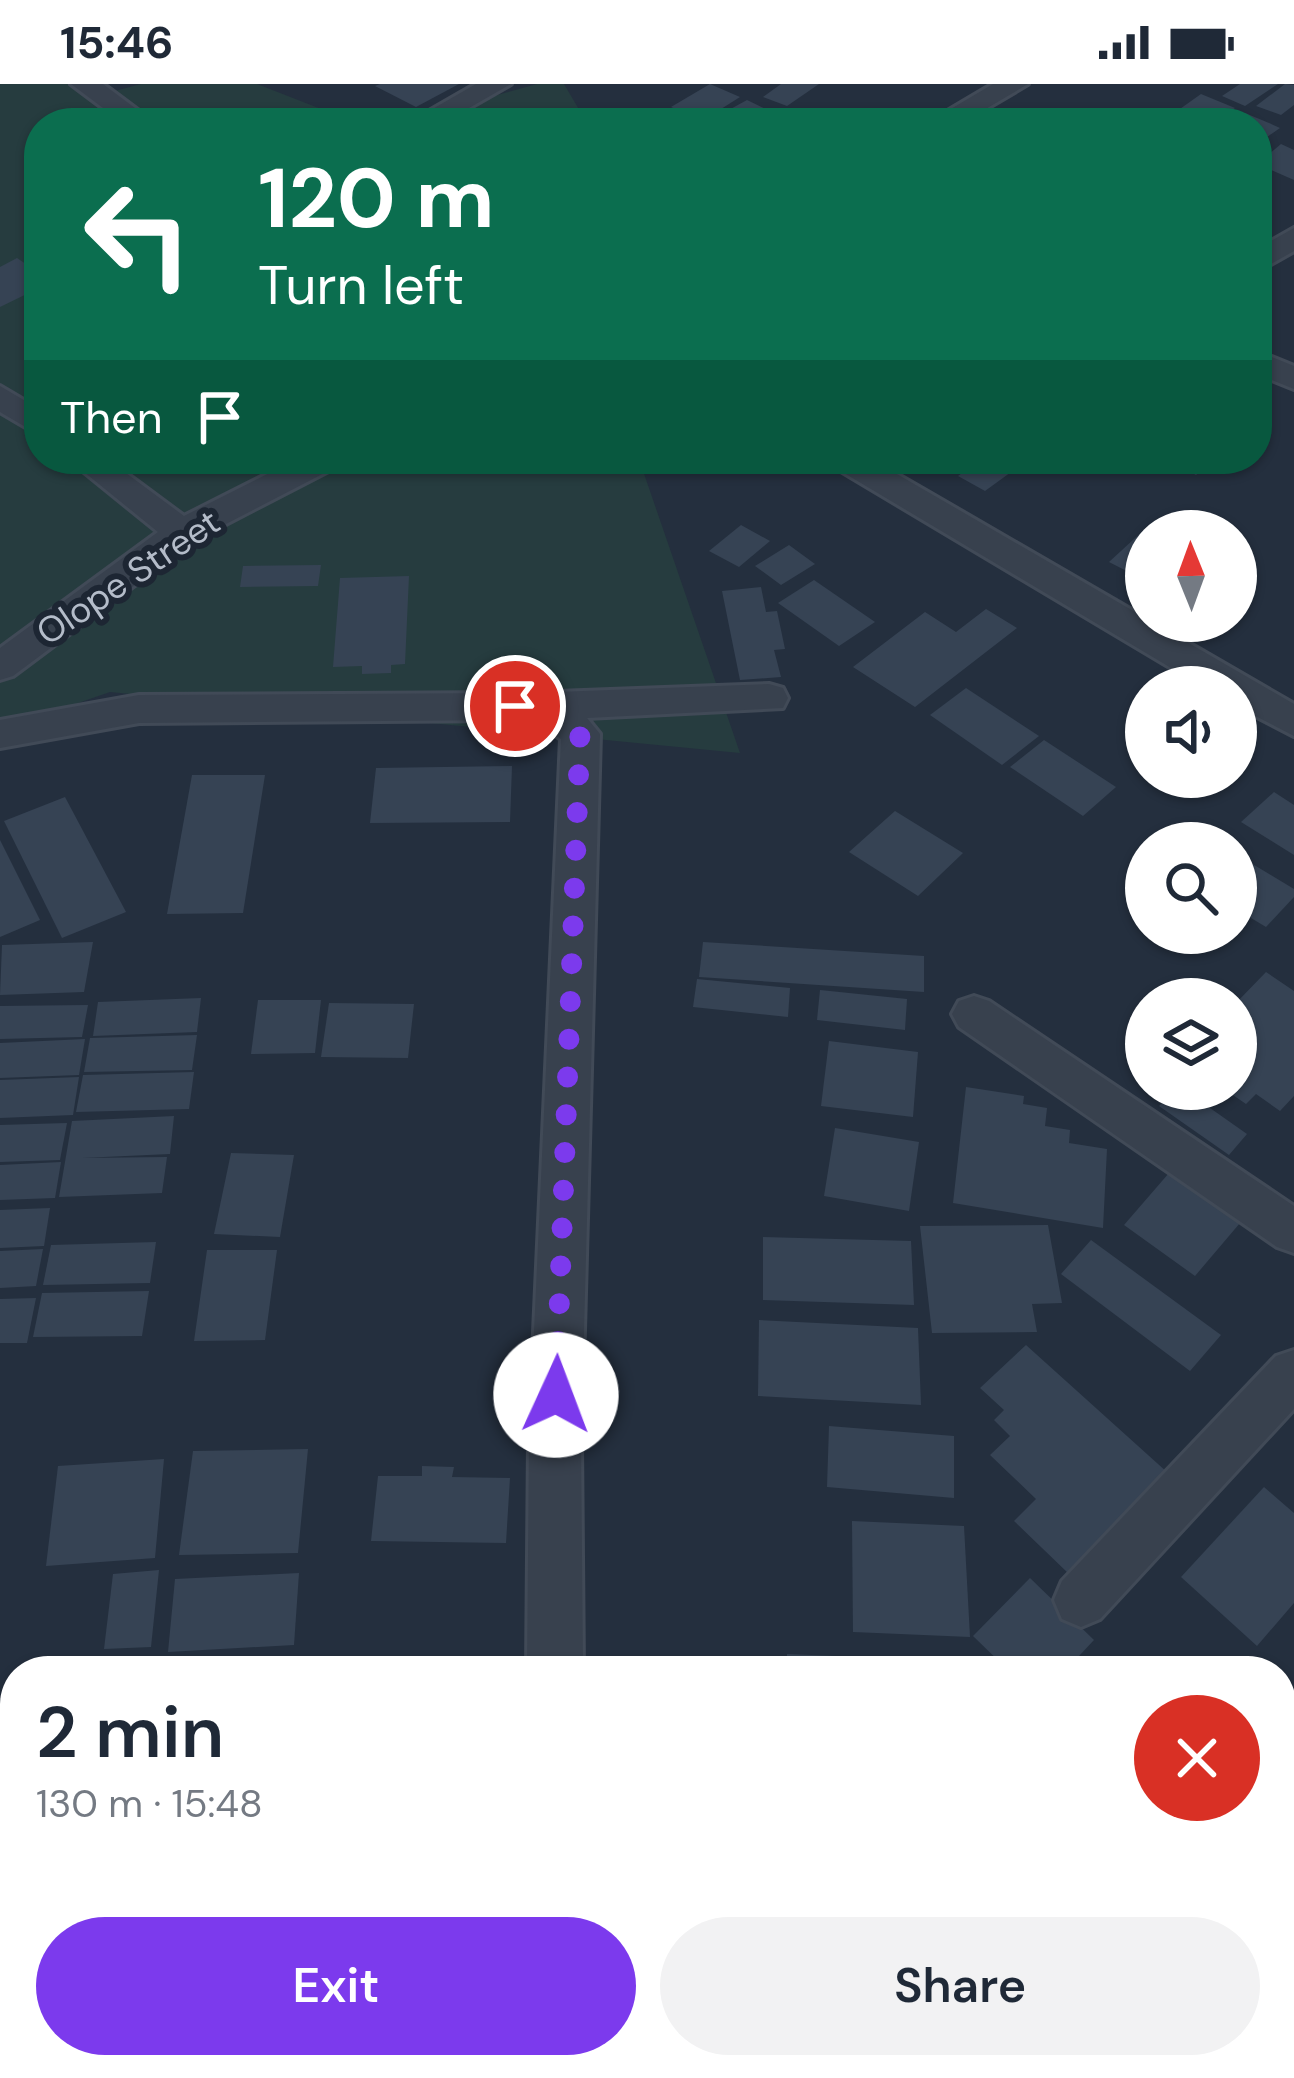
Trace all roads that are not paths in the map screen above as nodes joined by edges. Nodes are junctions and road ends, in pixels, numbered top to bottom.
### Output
1 (85, 84) edge
2 (497, 84) edge
3 (1014, 84) edge
4 (119, 108) edge
5 (451, 108) edge
6 (969, 108) edge
7 (105, 474) edge
8 (295, 474) edge
9 (871, 474) edge
10 (182, 532) junction
11 (1197, 666) edge
12 (0, 667) edge
13 (769, 698) dead end
14 (1257, 701) edge
15 (534, 706) junction
16 (1294, 722) edge
17 (0, 734) edge
18 (974, 1014) dead end
19 (1294, 1232) edge
20 (1294, 1372) edge
21 (1082, 1600) dead end
22 (555, 1656) edge

1 - 4 street
2 - 5 street
3 - 6 street
7 - 10 street
8 - 10 street, Olope Street
9 - 11 street
10 - 12 street, Olope Street
13 - 15 street
14 - 16 street
15 - 17 street
15 - 22 street
18 - 19 street
20 - 21 street

